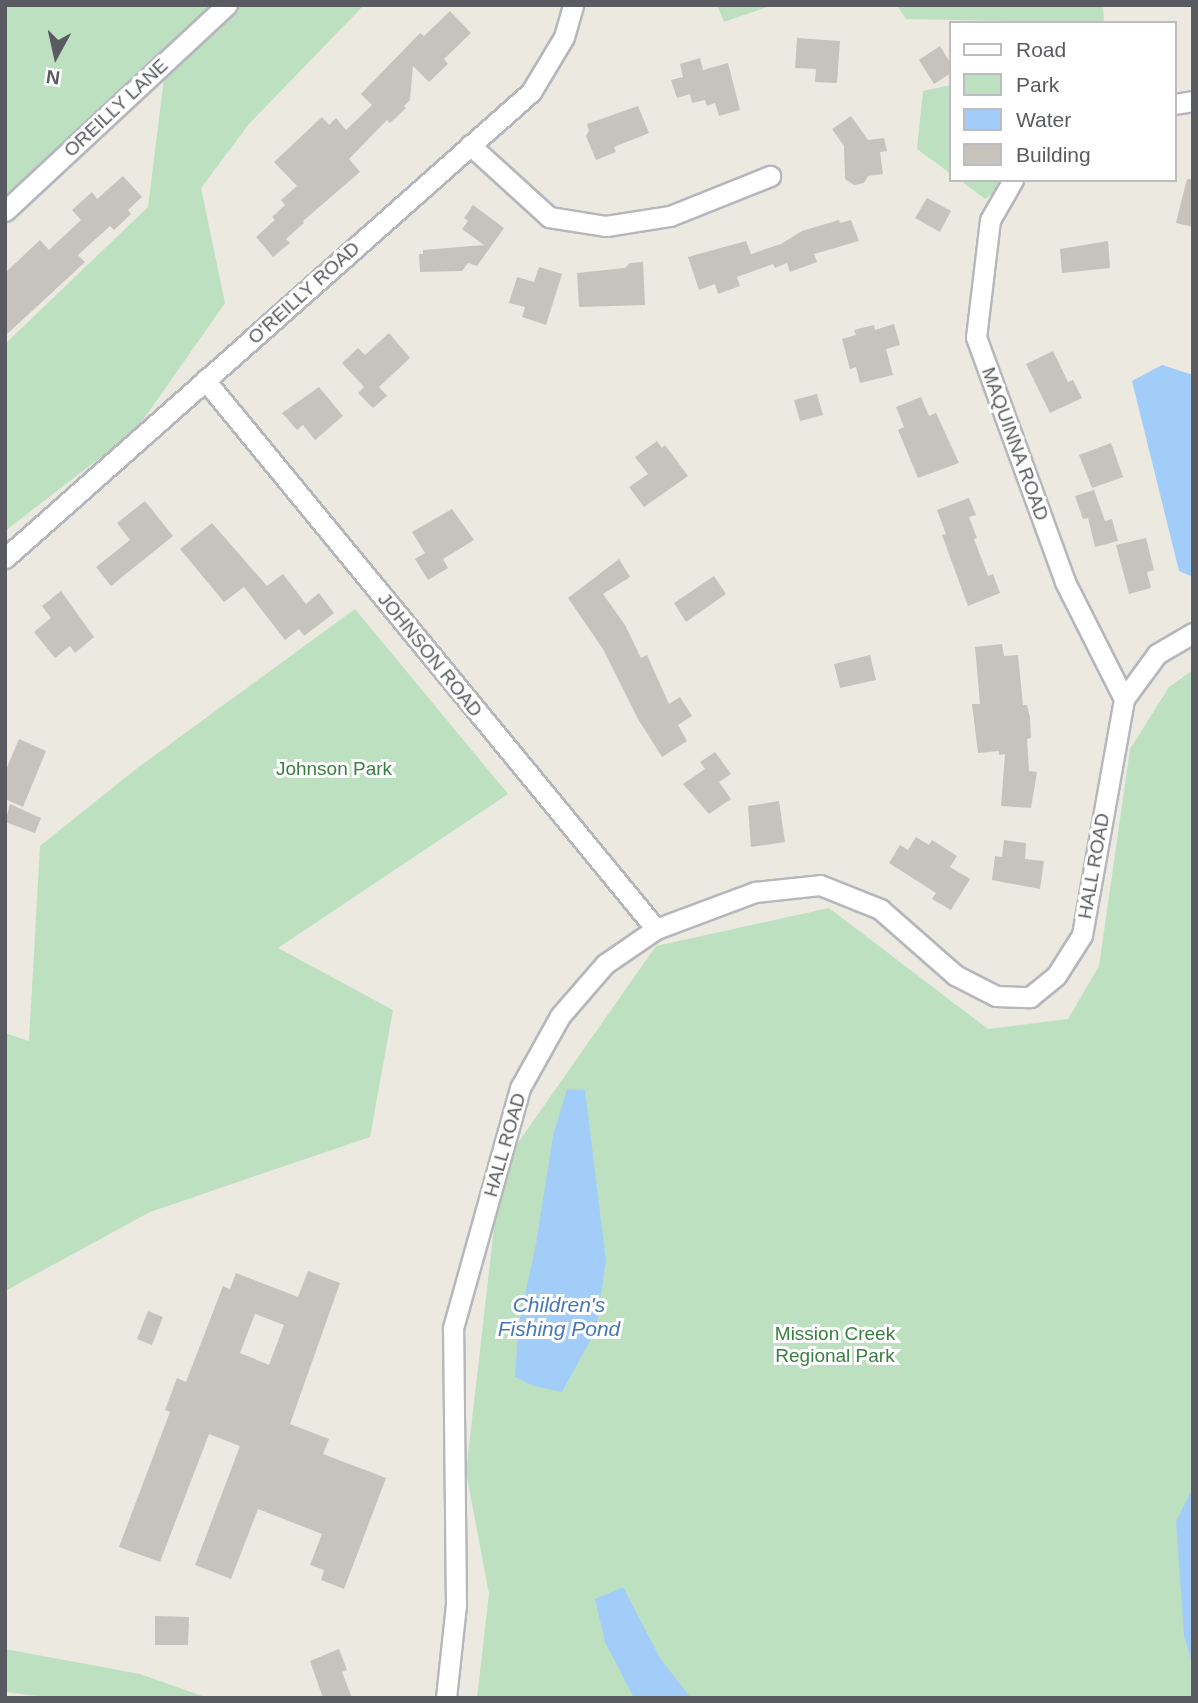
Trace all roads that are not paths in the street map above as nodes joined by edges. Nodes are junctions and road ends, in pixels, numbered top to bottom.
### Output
1 (227, 5) edge
2 (573, 5) edge
3 (470, 145) junction
4 (771, 176) dead end
5 (1012, 182) edge
6 (5, 211) edge
7 (205, 380) junction
8 (5, 558) edge
9 (1193, 633) edge
10 (1124, 699) junction
11 (656, 929) junction
12 (446, 1698) edge

1 - 6 street, OREILLY LANE
2 - 3 street, O'REILLY ROAD
3 - 4 street
3 - 7 street, O'REILLY ROAD
5 - 10 street, MAQUINNA ROAD
7 - 8 street, O'REILLY ROAD
7 - 11 street, JOHNSON ROAD
9 - 10 street, HALL ROAD
10 - 11 street, HALL ROAD
11 - 12 street, HALL ROAD

